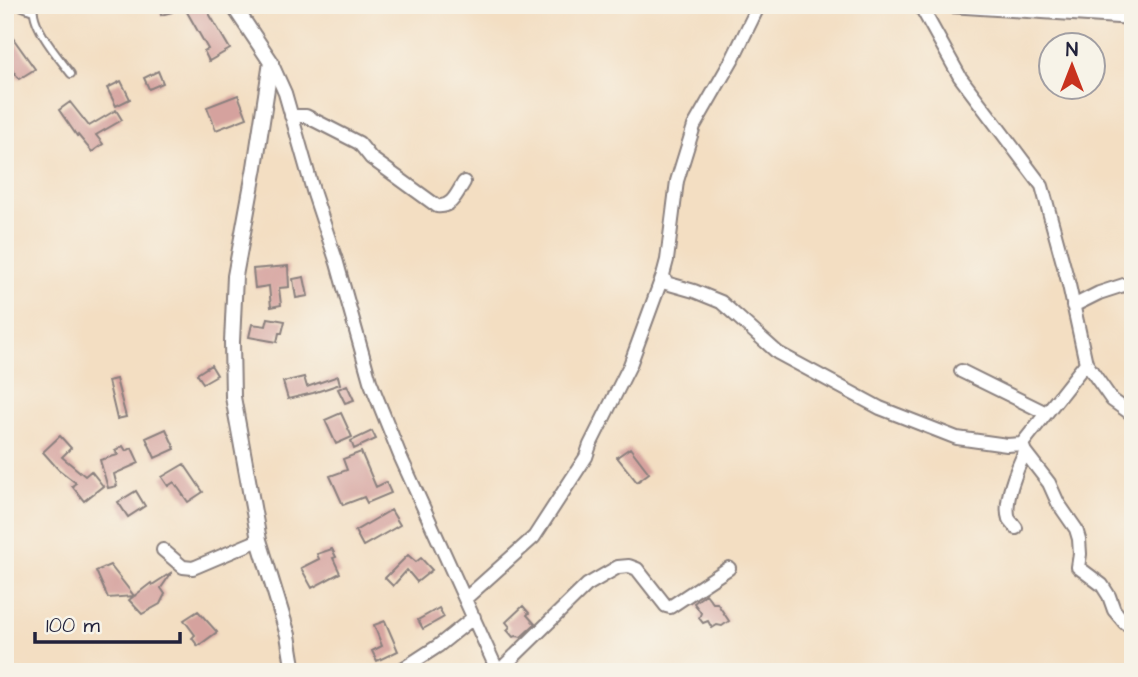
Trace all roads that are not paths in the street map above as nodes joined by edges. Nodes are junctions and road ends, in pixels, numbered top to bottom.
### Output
1 (18, 5) edge
2 (233, 5) edge
3 (759, 5) edge
4 (920, 5) edge
5 (934, 5) edge
6 (34, 8) edge
7 (1133, 18) edge
8 (271, 62) junction
9 (71, 74) dead end
10 (291, 116) junction
11 (464, 182) dead end
12 (663, 275) junction
13 (1133, 282) edge
14 (1073, 306) junction
15 (1086, 363) junction
16 (961, 371) dead end
17 (1046, 413) junction
18 (1133, 415) edge
19 (1023, 448) junction
20 (1016, 528) dead end
21 (259, 540) junction
22 (163, 550) dead end
23 (729, 568) dead end
24 (465, 599) junction
25 (474, 617) junction
26 (1125, 623) dead end
27 (294, 672) edge
28 (398, 672) edge
29 (498, 672) edge

1 - 6 lane
2 - 8 street
3 - 12 street
4 - 14 street
5 - 7 street
6 - 9 lane
8 - 10 street
8 - 21 street
10 - 11 street
10 - 24 street
12 - 19 street
12 - 24 street
13 - 14 street
14 - 15 street
15 - 17 street
15 - 18 street
16 - 17 street
17 - 19 street
19 - 20 street
19 - 26 street
21 - 22 street
21 - 27 street
23 - 29 street
24 - 25 street
25 - 28 street
25 - 29 street

